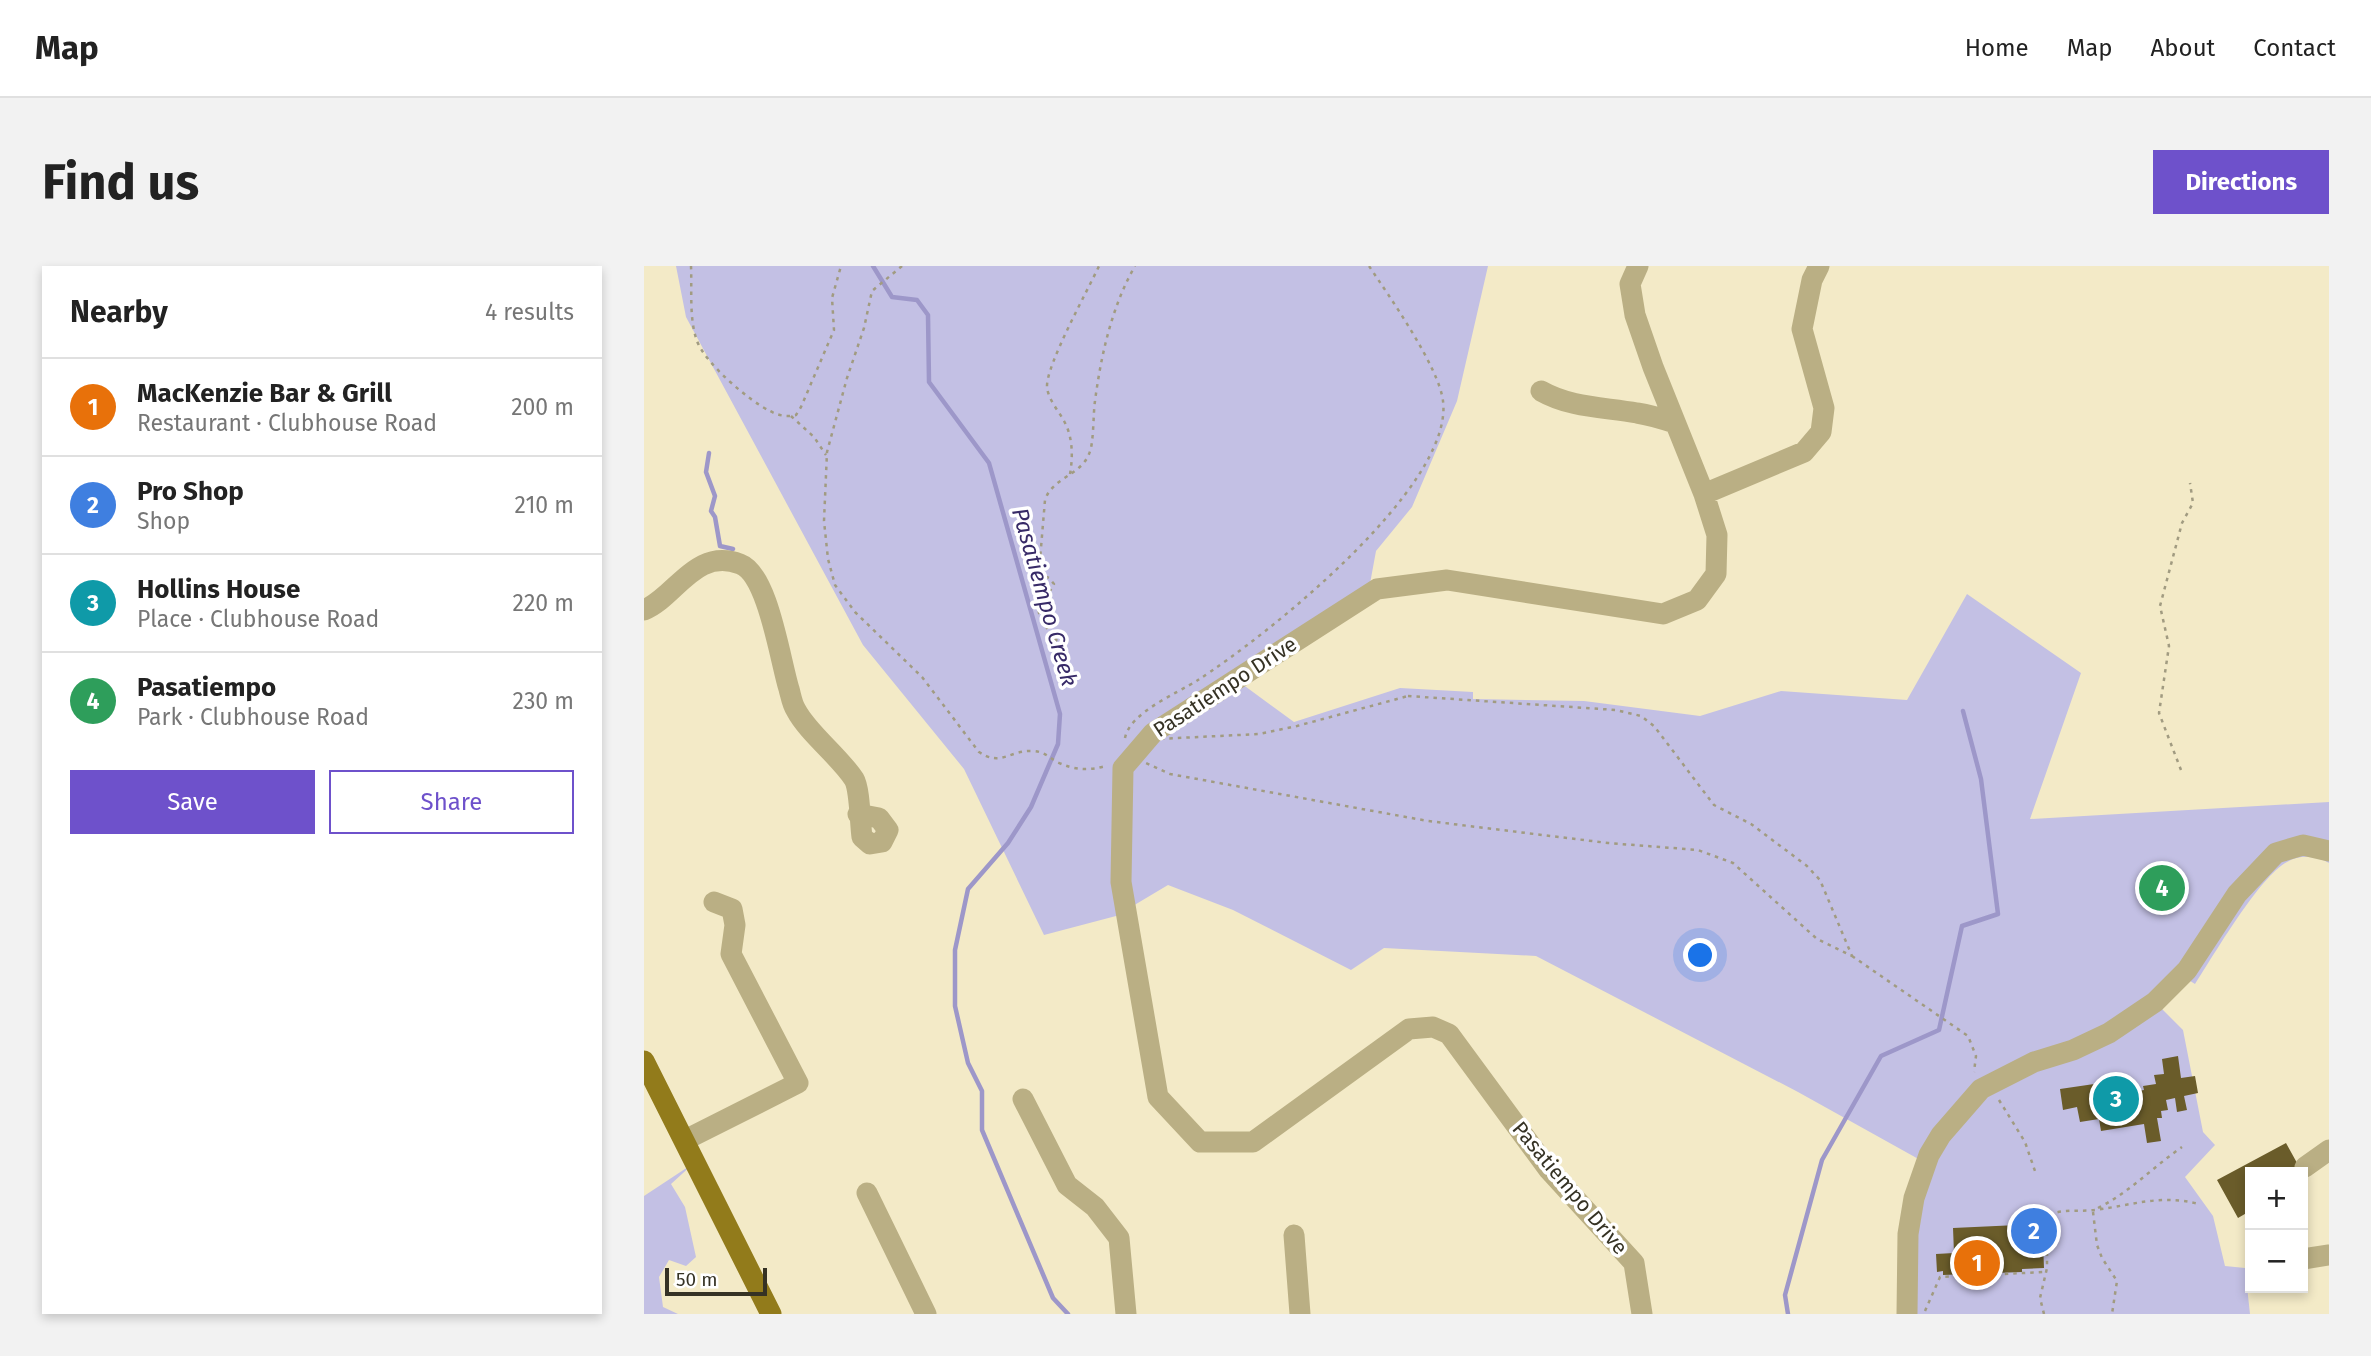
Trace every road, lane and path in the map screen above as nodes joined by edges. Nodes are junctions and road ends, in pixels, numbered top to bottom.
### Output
1 (691, 266) edge
2 (841, 266) edge
3 (902, 266) edge
4 (1099, 266) edge
5 (1135, 266) edge
6 (1369, 266) edge
7 (1638, 266) edge
8 (1819, 266) edge
9 (1541, 391) dead end
10 (791, 416) junction
11 (1675, 423) junction
12 (827, 456) junction
13 (1070, 474) junction
14 (2190, 483) dead end
15 (1703, 494) junction
16 (1038, 573) junction
17 (1038, 582) junction
18 (644, 610) edge
19 (1049, 632) junction
20 (1136, 757) junction
21 (1112, 765) dead end
22 (2182, 770) dead end
23 (859, 814) dead end
24 (2329, 851) edge
25 (714, 902) dead end
26 (1852, 957) junction
27 (644, 1061) edge
28 (1981, 1089) junction
29 (1023, 1099) dead end
30 (685, 1140) junction
31 (2182, 1147) dead end
32 (2329, 1150) edge
33 (2305, 1167) dead end
34 (2036, 1174) dead end
35 (867, 1193) dead end
36 (2199, 1204) dead end
37 (2093, 1210) junction
38 (1294, 1235) dead end
39 (2329, 1255) edge
40 (2308, 1258) edge
41 (2045, 1272) junction
42 (771, 1314) edge
43 (926, 1314) edge
44 (1126, 1314) edge
45 (1300, 1314) edge
46 (1643, 1314) edge
47 (1907, 1314) edge
48 (1924, 1314) edge
49 (2044, 1314) edge
50 (2112, 1314) edge

1 - 10 path
2 - 10 path
3 - 12 path
4 - 13 path
5 - 13 path
6 - 20 path
7 - 11 street, Pasatiempo Drive
8 - 15 street
9 - 11 street
10 - 12 path
11 - 15 street, Pasatiempo Drive
12 - 21 path
13 - 16 path
14 - 22 path
15 - 20 street, Pasatiempo Drive
16 - 17 path
16 - 17 path
17 - 19 path
18 - 23 street
19 - 19 path
20 - 26 path
20 - 26 path
20 - 46 street, Pasatiempo Drive
24 - 28 street
25 - 30 street
26 - 28 path
27 - 30 main road
28 - 34 path
28 - 47 street
29 - 44 street
30 - 42 main road
31 - 37 path
32 - 33 street
35 - 43 street
36 - 37 path
37 - 41 path
37 - 50 path
38 - 45 street
39 - 40 street
41 - 48 path
41 - 49 path

